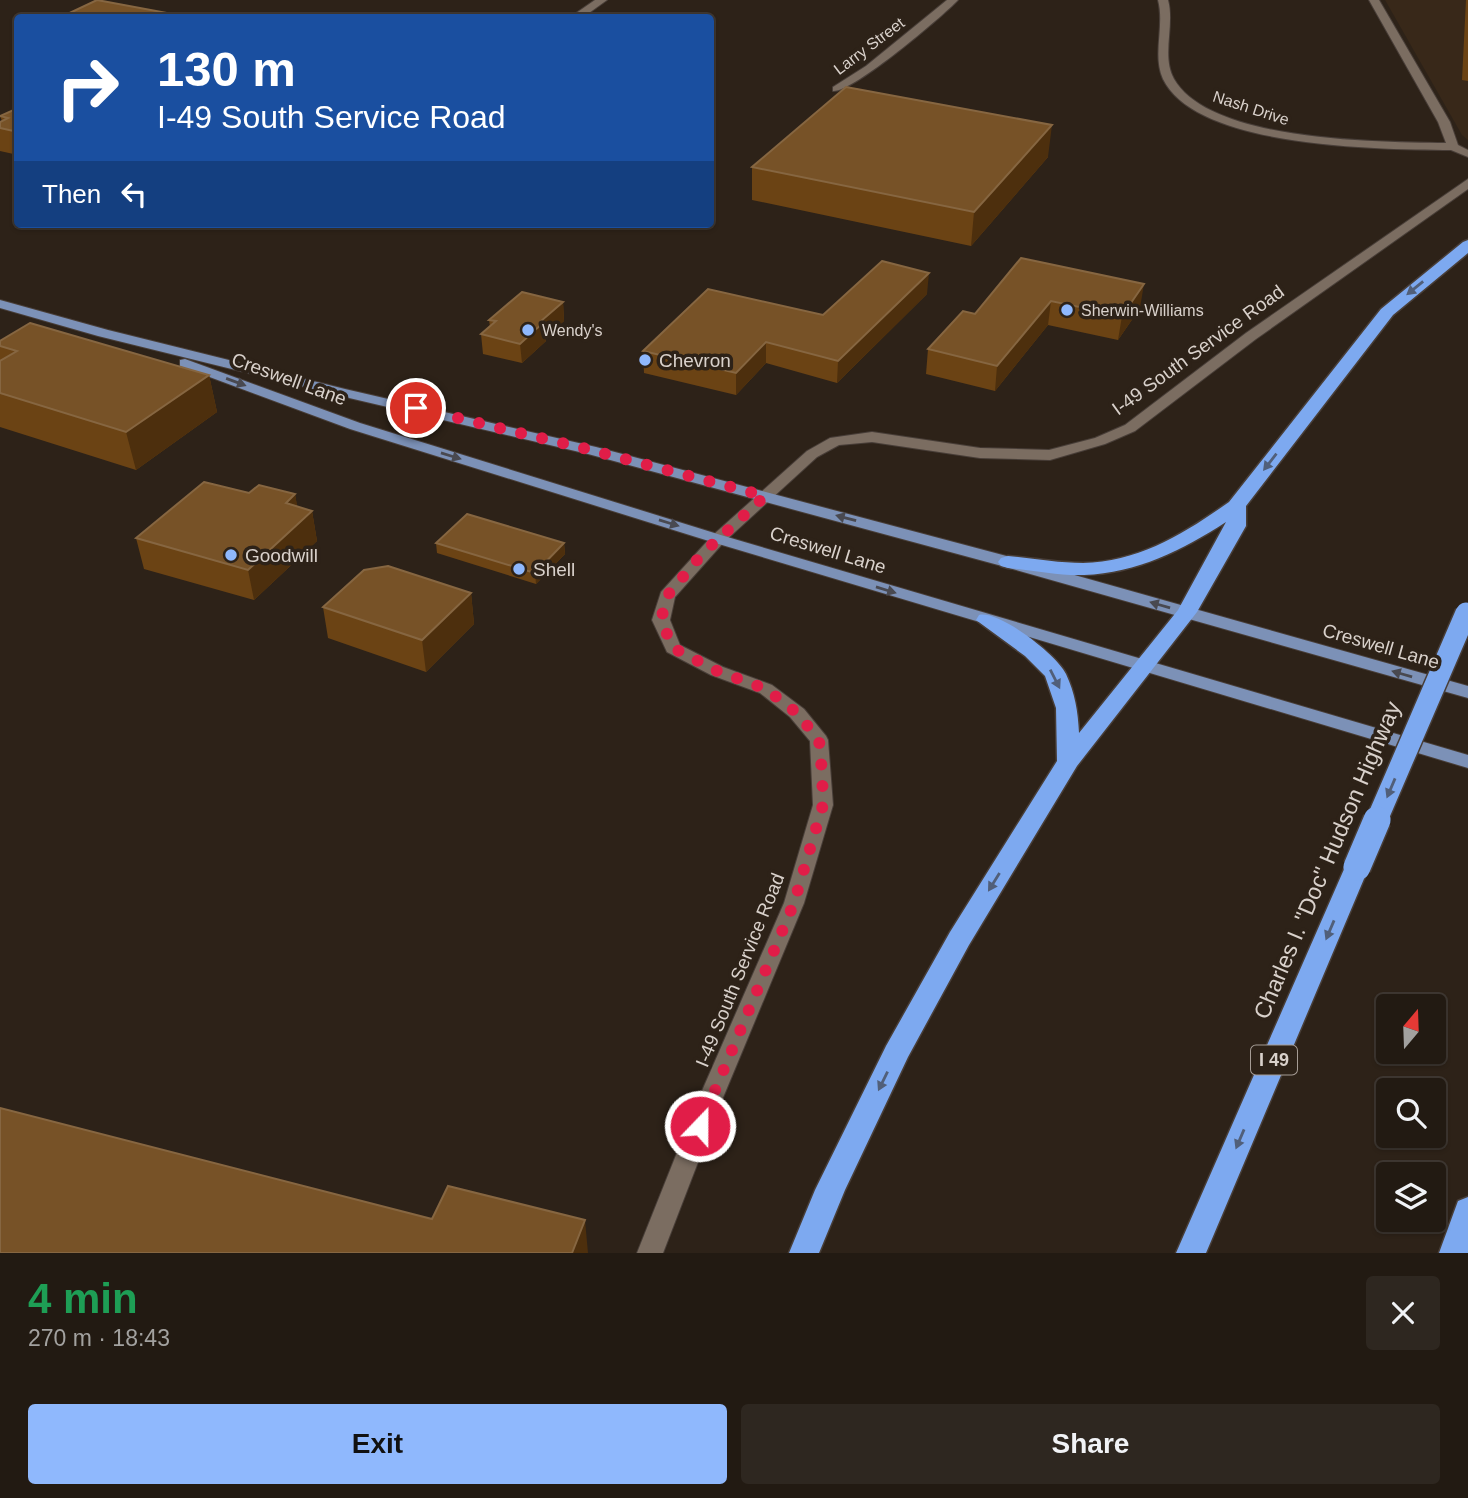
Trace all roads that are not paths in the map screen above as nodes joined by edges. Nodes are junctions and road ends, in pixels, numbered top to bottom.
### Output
1 (602, 0) edge
2 (953, 0) edge
3 (1163, 0) edge
4 (1374, 0) edge
5 (581, 14) edge
6 (837, 89) dead end
7 (1453, 147) junction
8 (1468, 154) edge
9 (1468, 183) edge
10 (1468, 245) edge
11 (0, 304) edge
12 (103, 333) junction
13 (765, 496) junction
14 (1236, 506) junction
15 (718, 539) junction
16 (1008, 562) junction
17 (1467, 610) edge
18 (1186, 612) junction
19 (986, 620) junction
20 (1144, 666) junction
21 (1468, 692) edge
22 (1069, 761) junction
23 (1468, 762) edge
24 (1468, 1210) edge
25 (650, 1253) edge
26 (804, 1253) edge
27 (1191, 1253) edge
28 (1454, 1253) edge

1 - 5 street
2 - 6 street, Larry Street
3 - 7 street, Nash Drive
4 - 7 street
7 - 8 street
9 - 13 street, I-49 South Service Road
10 -> 14 highway
11 - 12 main road, Creswell Lane
12 - 13 main road, Creswell Lane
12 -> 15 main road, Creswell Lane
13 - 15 street, I-49 South Service Road
16 -> 13 main road, Creswell Lane
14 - 16 highway
14 - 18 highway
15 -> 19 main road, Creswell Lane
15 - 25 street, I-49 South Service Road
18 -> 16 main road, Creswell Lane
17 -> 27 highway, Charles I. "Doc" Hudson Highway / I 49, bridge
18 - 20 highway
21 -> 18 main road, Creswell Lane
19 - 20 main road, Creswell Lane
19 -> 22 highway
20 - 22 highway
20 - 23 main road, Creswell Lane
22 -> 26 highway
24 - 28 highway

